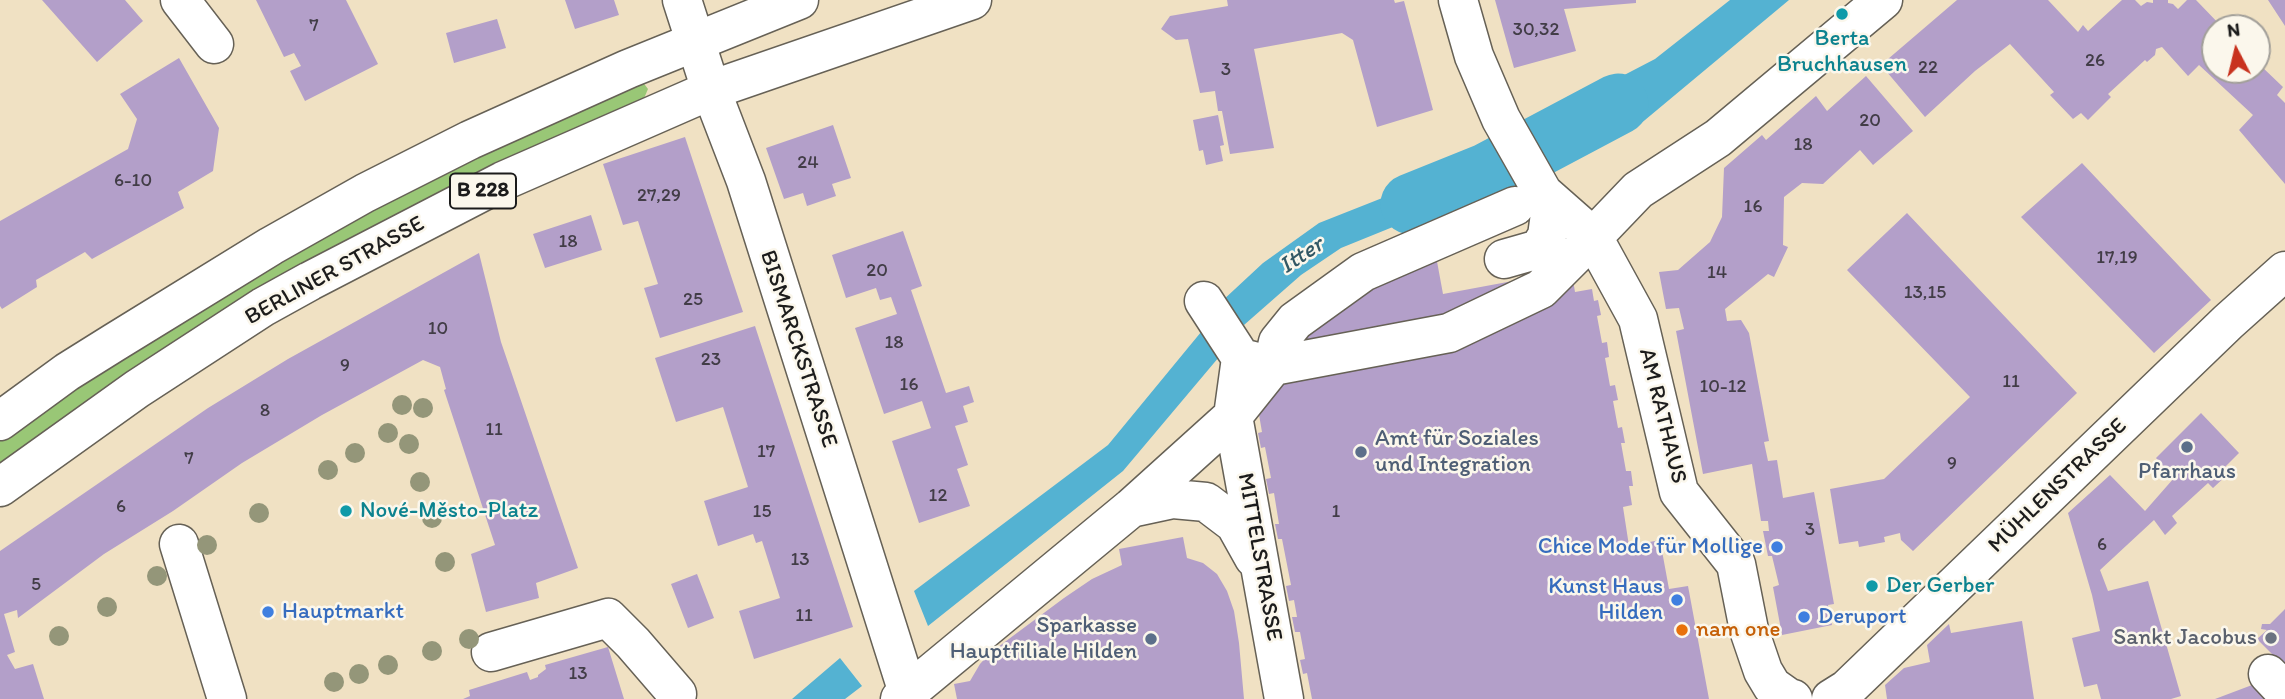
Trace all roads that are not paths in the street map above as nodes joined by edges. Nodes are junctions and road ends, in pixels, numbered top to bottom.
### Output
1 (180, 0) edge
2 (682, 0) edge
3 (799, 0) edge
4 (972, 0) edge
5 (1458, 0) edge
6 (1883, 0) edge
7 (695, 42) junction
8 (214, 44) dead end
9 (711, 90) junction
10 (1529, 199) junction
11 (1583, 247) junction
12 (1504, 259) dead end
13 (2285, 271) edge
14 (1204, 301) dead end
15 (1257, 362) junction
16 (1233, 416) junction
17 (0, 421) edge
18 (0, 487) edge
19 (1131, 508) junction
20 (179, 544) dead end
21 (1262, 572) junction
22 (491, 652) dead end
23 (677, 694) dead end
24 (906, 697) edge
25 (227, 699) edge
26 (1284, 699) edge
27 (1790, 699) edge
28 (1831, 699) edge

1 - 8 street
2 - 7 street, BISMARCKSTRASSE
3 - 7 street, B 228
4 - 9 street, BERLINER STRASSE / B 228
5 - 10 street, AM RATHAUS
6 - 11 street
7 - 9 street, BISMARCKSTRASSE
7 - 17 street, B 228
9 - 18 street, BERLINER STRASSE / B 228
9 - 24 street, BISMARCKSTRASSE
10 - 11 street, AM RATHAUS
10 - 12 street, AM RATHAUS
10 - 15 street
11 - 15 street
11 - 27 street, AM RATHAUS
13 - 28 street, MÜHLENSTRASSE
14 - 15 street
15 - 16 street
16 - 19 street
16 - 21 street, MITTELSTRASSE
19 - 21 street
19 - 24 street
20 - 25 street
21 - 26 street, MITTELSTRASSE
22 - 23 street

